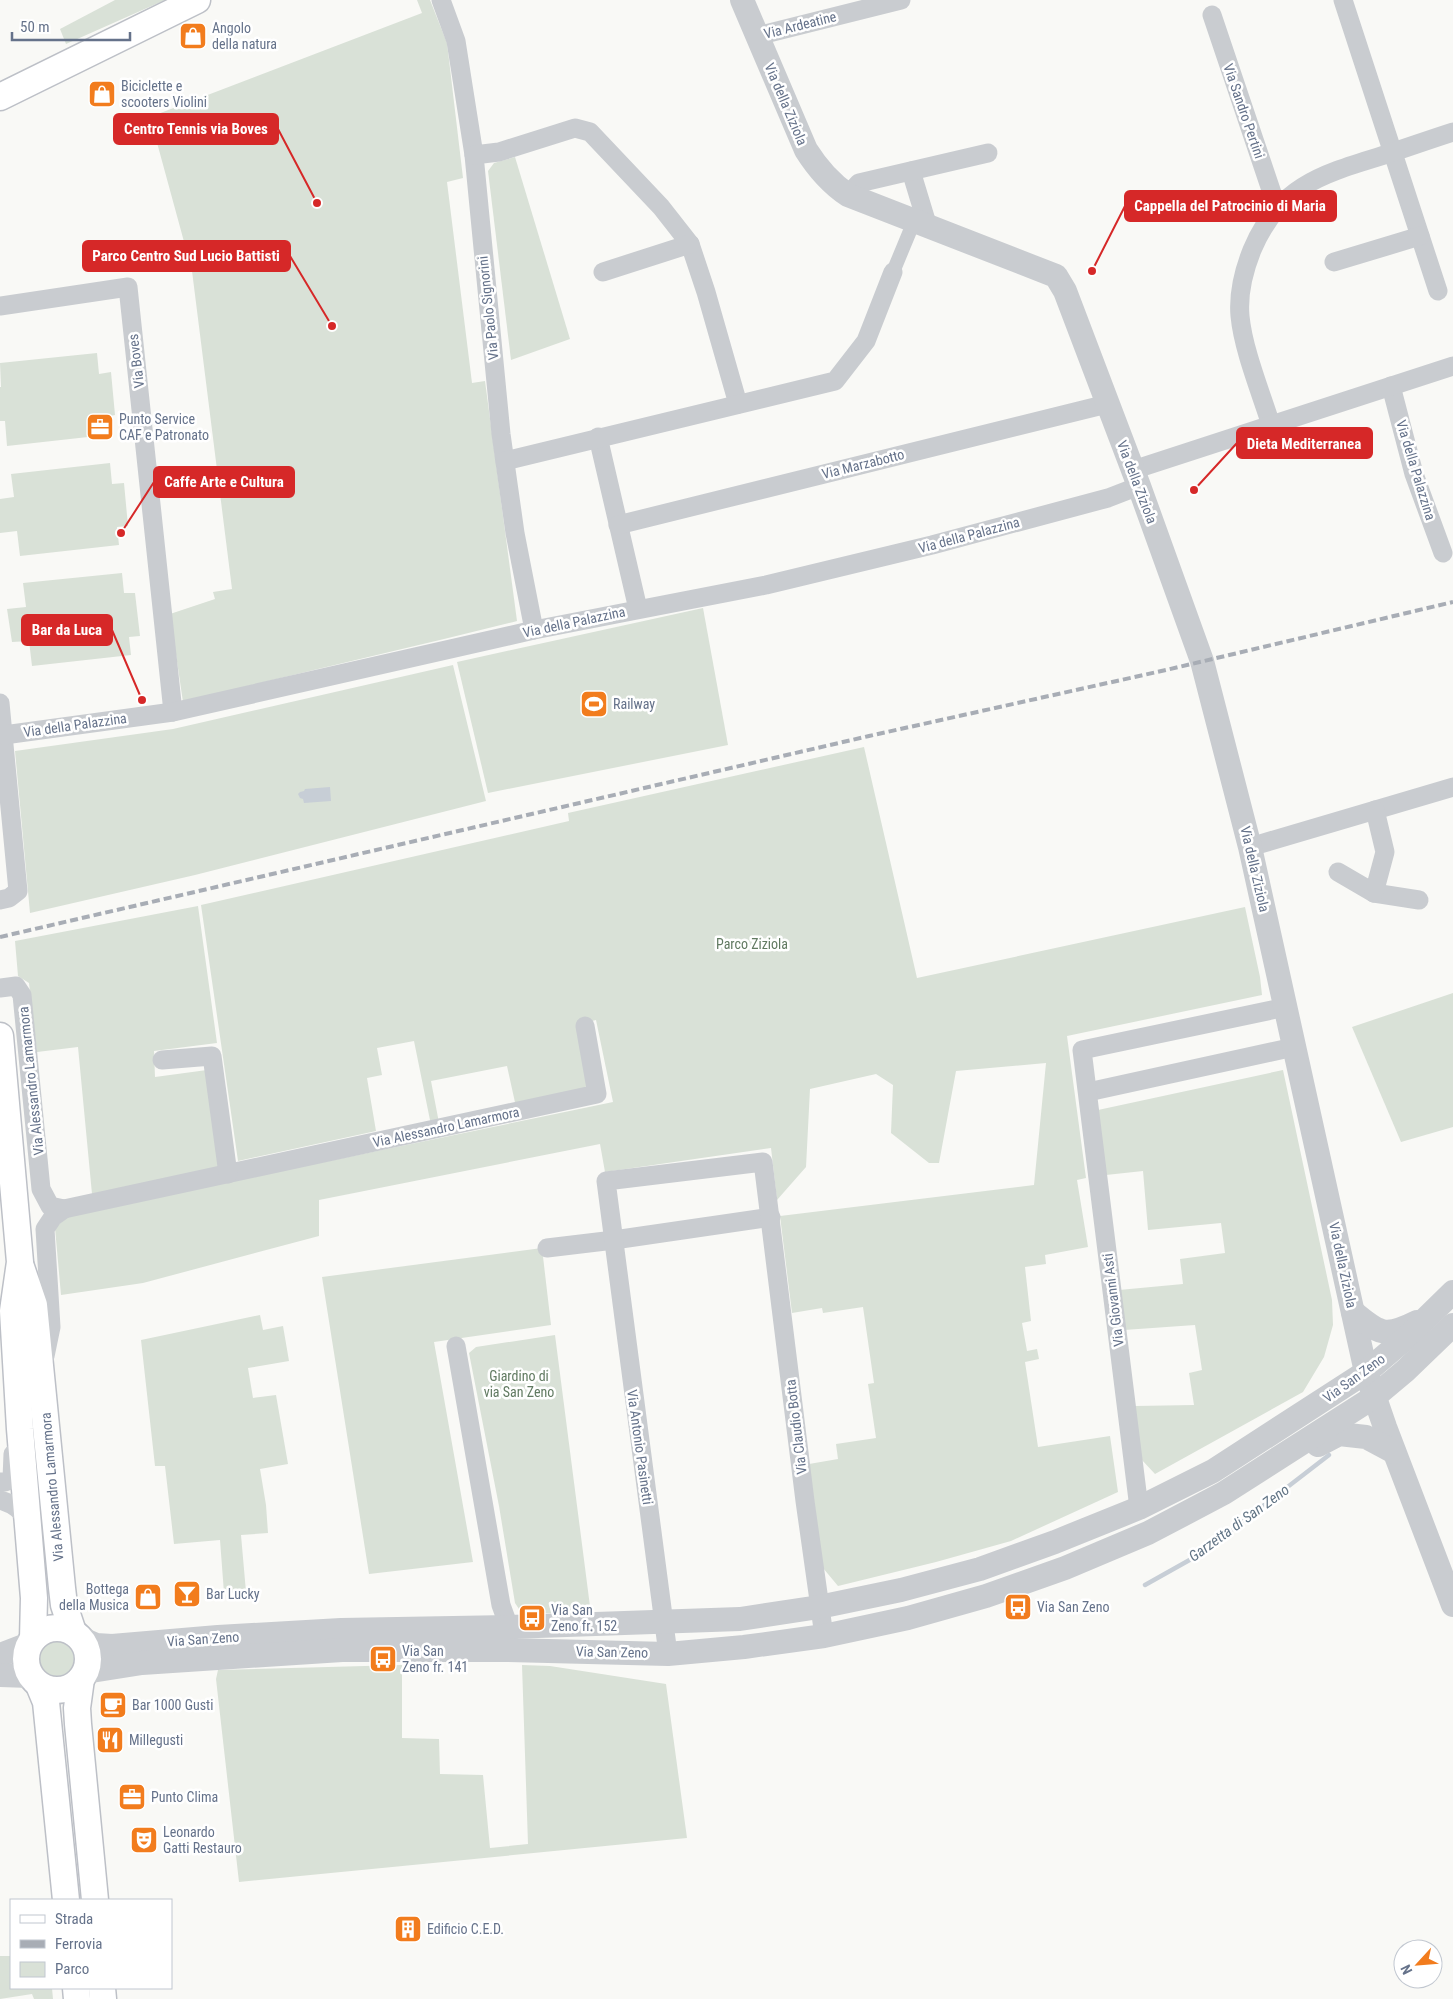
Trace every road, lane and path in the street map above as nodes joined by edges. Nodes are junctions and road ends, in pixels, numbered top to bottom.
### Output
1 (197, 0) edge
2 (441, 0) edge
3 (742, 0) edge
4 (901, 0) edge
5 (1343, 0) edge
6 (1212, 15) dead end
7 (757, 36) junction
8 (0, 97) edge
9 (1453, 132) edge
10 (1394, 152) junction
11 (988, 153) dead end
12 (474, 155) junction
13 (911, 171) junction
14 (848, 195) junction
15 (1279, 206) junction
16 (919, 229) junction
17 (1420, 236) junction
18 (690, 244) junction
19 (1334, 262) dead end
20 (603, 272) dead end
21 (893, 272) joint
22 (1438, 291) dead end
23 (0, 306) edge
24 (1453, 366) edge
25 (1391, 386) junction
26 (738, 404) junction
27 (1107, 404) junction
28 (1271, 425) junction
29 (598, 438) junction
30 (505, 461) junction
31 (1136, 478) junction
32 (618, 525) junction
33 (1443, 553) dead end
34 (638, 609) junction
35 (534, 630) junction
36 (0, 703) edge
37 (173, 712) junction
38 (4, 735) junction
39 (1453, 787) edge
40 (1375, 810) junction
41 (1250, 848) junction
42 (1338, 872) dead end
43 (1374, 893) junction
44 (4, 899) edge
45 (1419, 900) dead end
46 (8, 987) edge
47 (1286, 1007) junction
48 (585, 1026) dead end
49 (0, 1036) edge
50 (1294, 1047) junction
51 (162, 1060) dead end
52 (1088, 1092) junction
53 (228, 1174) junction
54 (606, 1181) joint
55 (64, 1209) junction
56 (770, 1217) junction
57 (614, 1240) junction
58 (547, 1248) dead end
59 (20, 1262) junction
60 (1453, 1292) edge
61 (1353, 1312) junction
62 (1427, 1317) junction
63 (1453, 1325) edge
64 (456, 1346) dead end
65 (42, 1370) junction
66 (1366, 1372) junction
67 (1374, 1397) junction
68 (20, 1429) junction
69 (1394, 1452) junction
70 (1255, 1473) junction
71 (0, 1482) edge
72 (0, 1500) edge
73 (1139, 1508) junction
74 (29, 1522) junction
75 (1148, 1533) junction
76 (1453, 1605) edge
77 (819, 1607) junction
78 (665, 1623) junction
79 (76, 1635) junction
80 (824, 1636) junction
81 (508, 1639) junction
82 (31, 1641) junction
83 (668, 1654) junction
84 (0, 1655) edge
85 (0, 1675) edge
86 (83, 1675) junction
87 (35, 1680) junction
88 (66, 1899) edge
89 (95, 1899) edge

1 - 8 main road
2 - 12 street, Via Paolo Signorini
3 - 7 street, Via della Ziziola
4 - 7 street, Via Ardeatine
5 - 10 street
6 - 15 street, Via Sandro Pertini
7 - 14 street, Via della Ziziola
9 - 10 street
10 - 15 street
10 - 17 street
11 - 13 street
12 - 18 street
12 - 30 street, Via Paolo Signorini
13 - 14 street
13 - 16 street
14 - 16 street, Via della Ziziola
15 - 28 street
16 - 21 street
16 - 27 street, Via della Ziziola
17 - 19 street
17 - 22 street
18 - 20 street
18 - 26 street
21 - 26 street
23 - 37 street, Via Boves
24 - 25 street, Via della Palazzina
25 - 28 street, Via della Palazzina
25 - 33 street, Via della Palazzina
26 - 29 street
27 - 31 street, Via della Ziziola
27 - 32 street, Via Marzabotto
28 - 31 street, Via della Palazzina
29 - 30 street
29 - 32 street
30 - 35 street, Via Paolo Signorini
31 - 34 street, Via della Palazzina
31 - 41 street, Via della Ziziola
32 - 34 street
34 - 35 street, Via della Palazzina
35 - 37 street, Via della Palazzina
36 - 38 street
37 - 38 street, Via della Palazzina
38 - 44 street
39 - 40 street
40 - 41 street
40 - 43 street
41 - 47 street, Via della Ziziola
42 - 43 street
43 - 45 street
46 - 55 street, Via Alessandro Lamarmora
47 - 50 street, Via della Ziziola
47 - 52 street, Via Giovanni Asti
48 - 53 street, Via Alessandro Lamarmora
49 - 59 main road, Via Alessandro Lamarmora
50 - 52 street
50 - 61 street, Via della Ziziola
51 - 53 street
52 - 73 street, Via Giovanni Asti
53 - 55 street, Via Alessandro Lamarmora
54 - 56 street, Via Claudio Botta
54 - 57 street, Via Antonio Pasinetti
55 - 65 street, Via Alessandro Lamarmora
56 - 57 street
56 - 77 street, Via Claudio Botta
57 - 58 street
57 - 78 street, Via Antonio Pasinetti
59 - 65 main road, Via Alessandro Lamarmora
59 - 68 main road, Via Alessandro Lamarmora
60 - 62 street, Via San Zeno
61 - 62 street
61 - 66 street, Via della Ziziola
62 - 66 street, Via San Zeno
63 - 67 street, Via San Zeno
64 - 81 street
65 - 79 main road, Via Alessandro Lamarmora
66 - 67 street, Via della Ziziola
66 - 73 street, Via San Zeno
67 - 69 street, Via della Ziziola
67 - 70 street, Via San Zeno
68 - 71 street, Via Alessandro Lamarmora
68 - 74 main road, Via Alessandro Lamarmora
69 - 70 street
69 - 76 street, Via della Ziziola
70 - 75 street, Via San Zeno
72 - 74 street, Via Alessandro Lamarmora
73 - 75 street
73 - 77 street, Via San Zeno
74 - 82 main road, Via Alessandro Lamarmora
75 - 80 street, Via San Zeno
77 - 78 street, Via San Zeno
77 - 80 street, Via Claudio Botta
78 - 81 street, Via San Zeno
78 - 83 street, Via Antonio Pasinetti
79 - 81 street, Via San Zeno
79 - 82 main road
79 - 86 main road
80 - 83 street, Via San Zeno
81 - 83 street, Via San Zeno
81 - 86 street, Via San Zeno
82 - 84 street
82 - 87 main road
85 - 87 street
86 - 87 main road
86 - 89 main road
87 - 88 main road

